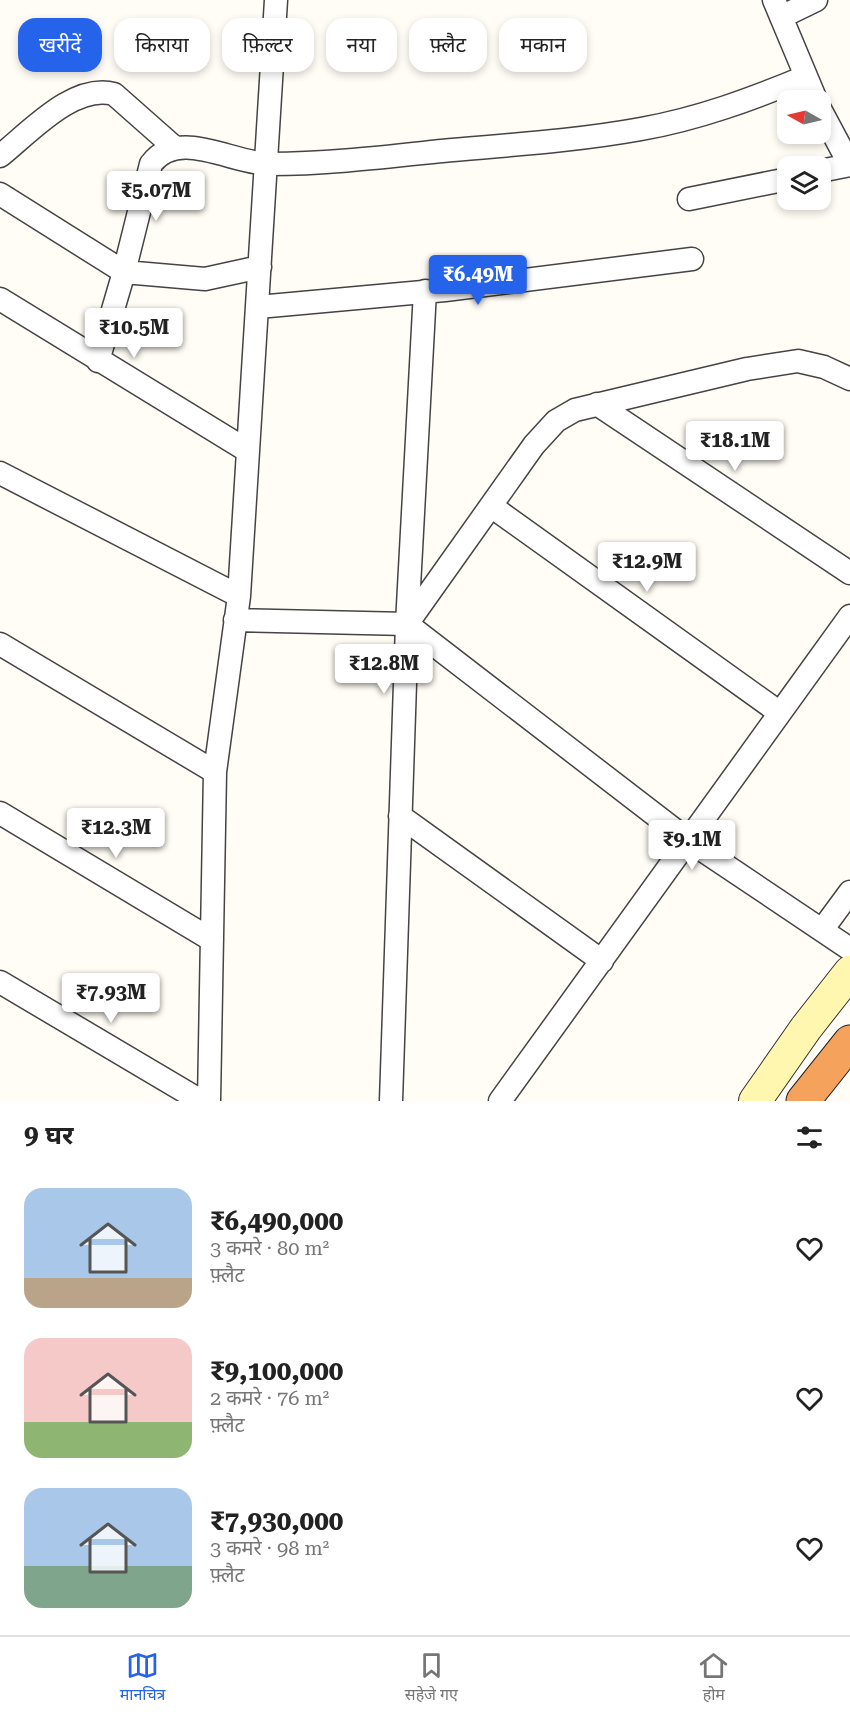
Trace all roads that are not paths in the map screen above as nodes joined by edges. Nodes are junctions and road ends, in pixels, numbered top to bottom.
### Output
1 (276, 0) edge
2 (816, 0) edge
3 (778, 8) edge
4 (805, 77) junction
5 (811, 90) edge
6 (831, 130) edge
7 (174, 147) junction
8 (0, 156) edge
9 (268, 164) junction
10 (850, 165) edge
11 (831, 169) edge
12 (777, 181) edge
13 (0, 194) edge
14 (689, 199) dead end
15 (692, 260) dead end
16 (260, 267) junction
17 (124, 272) junction
18 (425, 291) junction
19 (0, 299) edge
20 (258, 307) junction
21 (98, 361) junction
22 (850, 379) edge
23 (597, 404) junction
24 (248, 451) junction
25 (0, 473) edge
26 (491, 506) junction
27 (850, 573) edge
28 (239, 596) junction
29 (850, 616) edge
30 (235, 620) junction
31 (407, 624) junction
32 (0, 644) edge
33 (780, 713) junction
34 (215, 772) junction
35 (0, 813) edge
36 (400, 816) junction
37 (688, 841) junction
38 (850, 892) edge
39 (822, 930) junction
40 (212, 940) junction
41 (850, 949) edge
42 (603, 961) junction
43 (850, 972) edge
44 (0, 982) edge
45 (850, 1042) edge
46 (201, 1101) edge
47 (209, 1101) edge
48 (391, 1101) edge
49 (500, 1101) edge
50 (755, 1101) edge
51 (803, 1101) edge

1 - 9 street
2 - 3 street
3 - 4 street
4 - 5 street
4 - 9 street
6 - 10 street
7 - 8 street
7 - 9 street
7 - 17 street
9 - 16 street
10 - 11 street
12 - 14 street
13 - 17 street
15 - 18 street
16 - 17 street
16 - 20 street
17 - 21 street
18 - 20 street
18 - 31 street
19 - 21 street
20 - 24 street
21 - 24 street
22 - 23 street
23 - 26 street
23 - 27 street
24 - 28 street
25 - 28 street
26 - 31 street
26 - 33 street
28 - 30 street
29 - 33 street
30 - 31 street
30 - 34 street
31 - 36 street
31 - 37 street
32 - 34 street
33 - 37 street
34 - 40 street
35 - 40 street
36 - 42 street
36 - 48 street
37 - 39 street
37 - 42 street
38 - 39 street
39 - 41 street
40 - 47 street
42 - 49 street
43 - 50 street
44 - 46 street
45 - 51 highway

